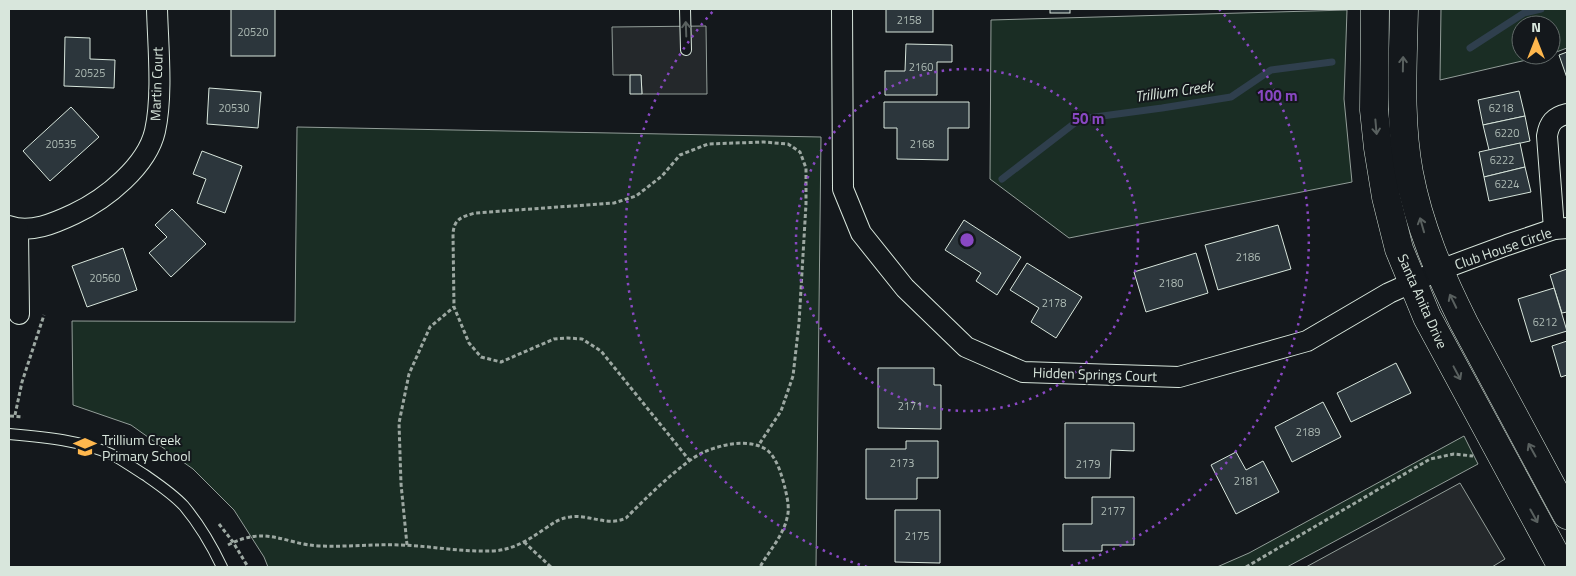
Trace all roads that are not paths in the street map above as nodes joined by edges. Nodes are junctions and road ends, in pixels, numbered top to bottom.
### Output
1 (157, 9) edge
2 (685, 9) edge
3 (842, 9) edge
4 (1375, 9) edge
5 (1404, 9) edge
6 (686, 50) dead end
7 (1567, 114) edge
8 (14, 228) edge
9 (1561, 229) edge
10 (1440, 270) junction
11 (1412, 282) junction
12 (19, 314) dead end
13 (9, 434) edge
14 (1567, 514) edge
15 (222, 567) edge
16 (1562, 567) edge

1 - 8 street, Martin Court
6 -> 2 lane
3 - 11 street, Hidden Springs Court
4 -> 11 main road, Santa Anita Drive
10 -> 5 main road, Santa Anita Drive
7 - 9 street
8 - 12 street
9 - 10 street, Club House Circle
10 - 11 street, Hidden Springs Court
14 -> 10 main road, Santa Anita Drive
11 -> 16 main road, Santa Anita Drive
13 - 15 lane

